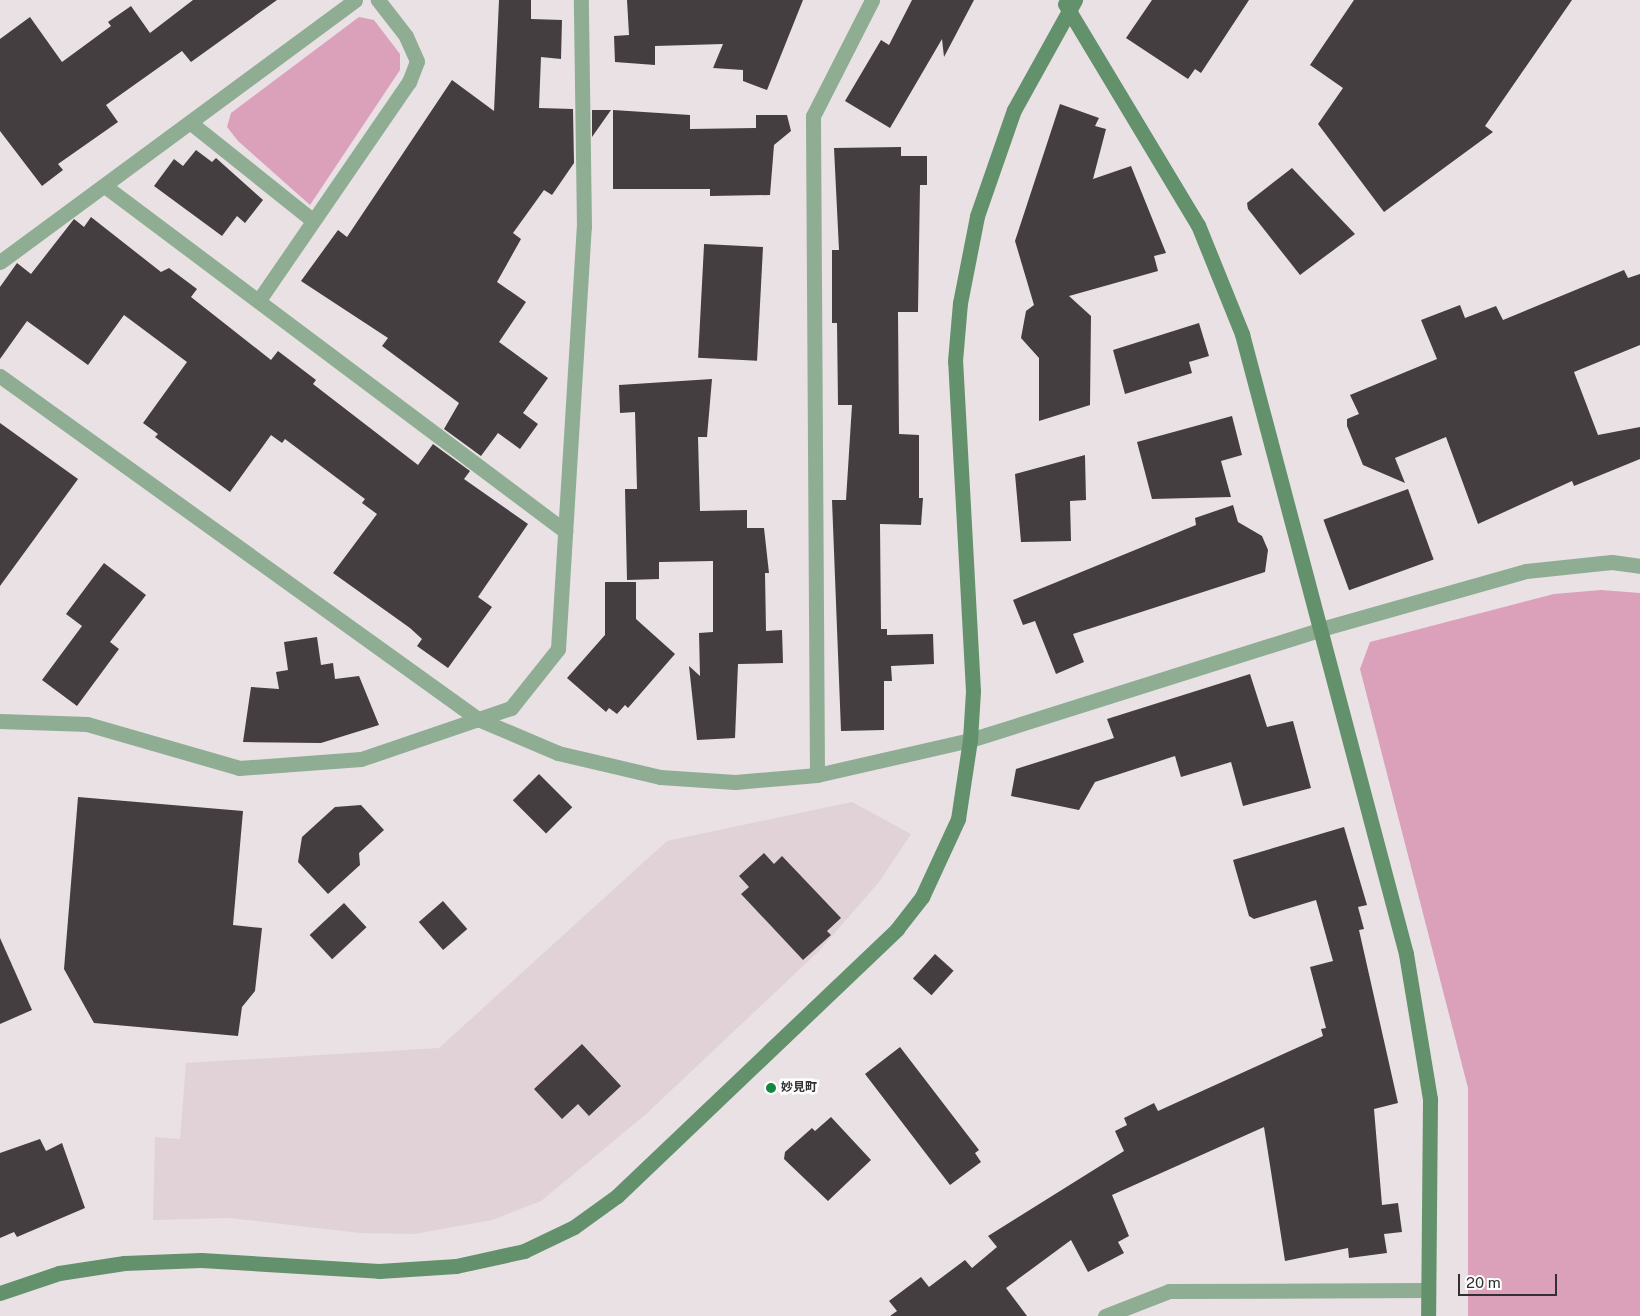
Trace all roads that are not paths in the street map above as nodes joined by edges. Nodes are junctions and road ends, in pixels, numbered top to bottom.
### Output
1 (355, 0) edge
2 (378, 0) edge
3 (582, 0) edge
4 (872, 0) edge
5 (1069, 3) edge
6 (192, 124) junction
7 (106, 187) junction
8 (311, 219) junction
9 (0, 262) edge
10 (259, 300) junction
11 (0, 376) edge
12 (566, 531) junction
13 (1640, 566) edge
14 (1321, 629) junction
15 (478, 719) junction
16 (0, 721) edge
17 (970, 740) junction
18 (817, 775) junction
19 (1427, 1290) junction
20 (0, 1293) edge
21 (1105, 1316) edge
22 (1428, 1316) edge

1 - 6 street
2 - 8 street
3 - 12 street
4 - 18 street
5 - 14 street
5 - 17 street
6 - 7 street
6 - 8 street
7 - 9 street
7 - 10 street
8 - 10 street
10 - 12 street
11 - 15 street
12 - 15 street
13 - 14 street
14 - 17 street
14 - 19 street
15 - 16 street
15 - 18 street
17 - 18 street
17 - 20 street
19 - 21 street
19 - 22 street

